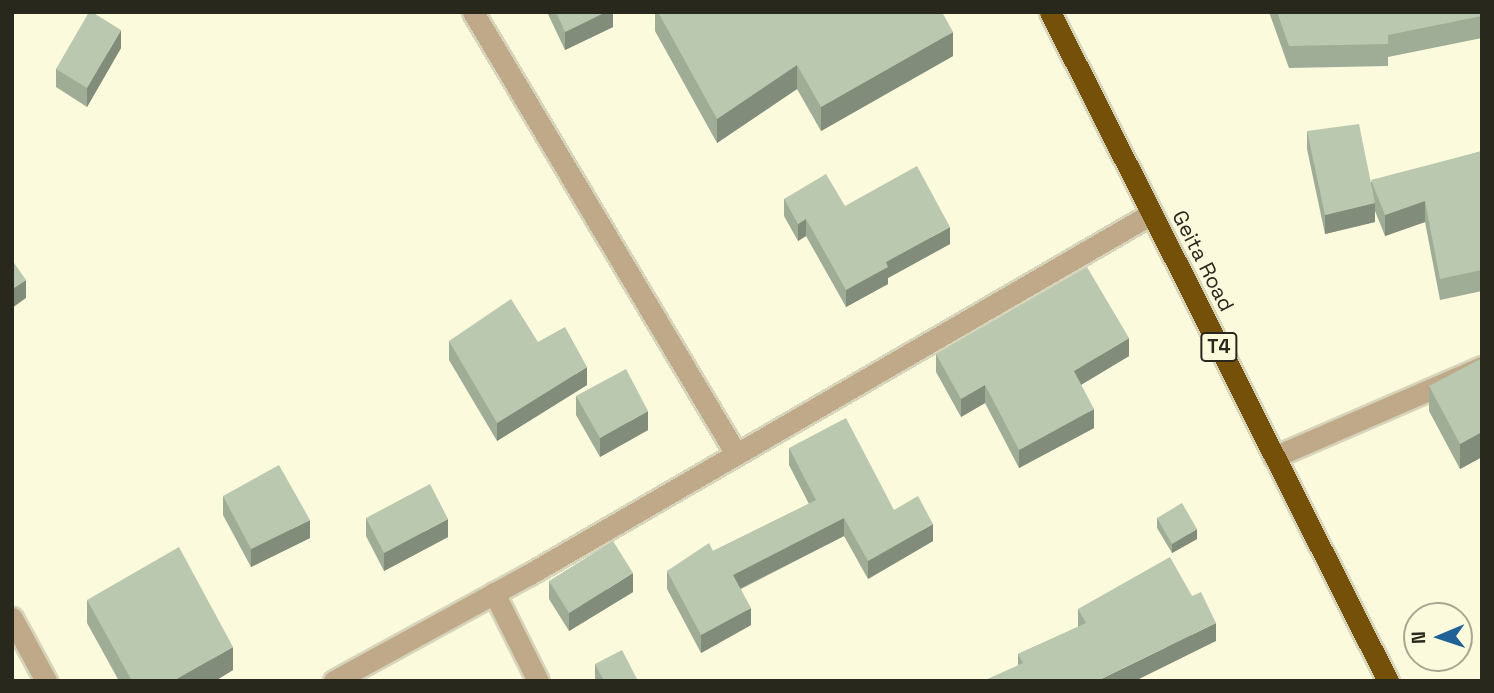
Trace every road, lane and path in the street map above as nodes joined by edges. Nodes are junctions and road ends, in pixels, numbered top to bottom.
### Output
1 (474, 12) edge
2 (1050, 12) edge
3 (1151, 214) junction
4 (1482, 367) edge
5 (735, 452) junction
6 (1274, 457) junction
7 (494, 593) junction
8 (12, 618) edge
9 (46, 681) edge
10 (334, 681) edge
11 (538, 681) edge
12 (1388, 681) edge

1 - 5 street
2 - 3 highway, Geita Road / T4
3 - 5 street
3 - 6 highway, Geita Road / T4
4 - 6 street
5 - 7 street
6 - 12 highway, Geita Road / T4
7 - 10 street
7 - 11 street
8 - 9 street

